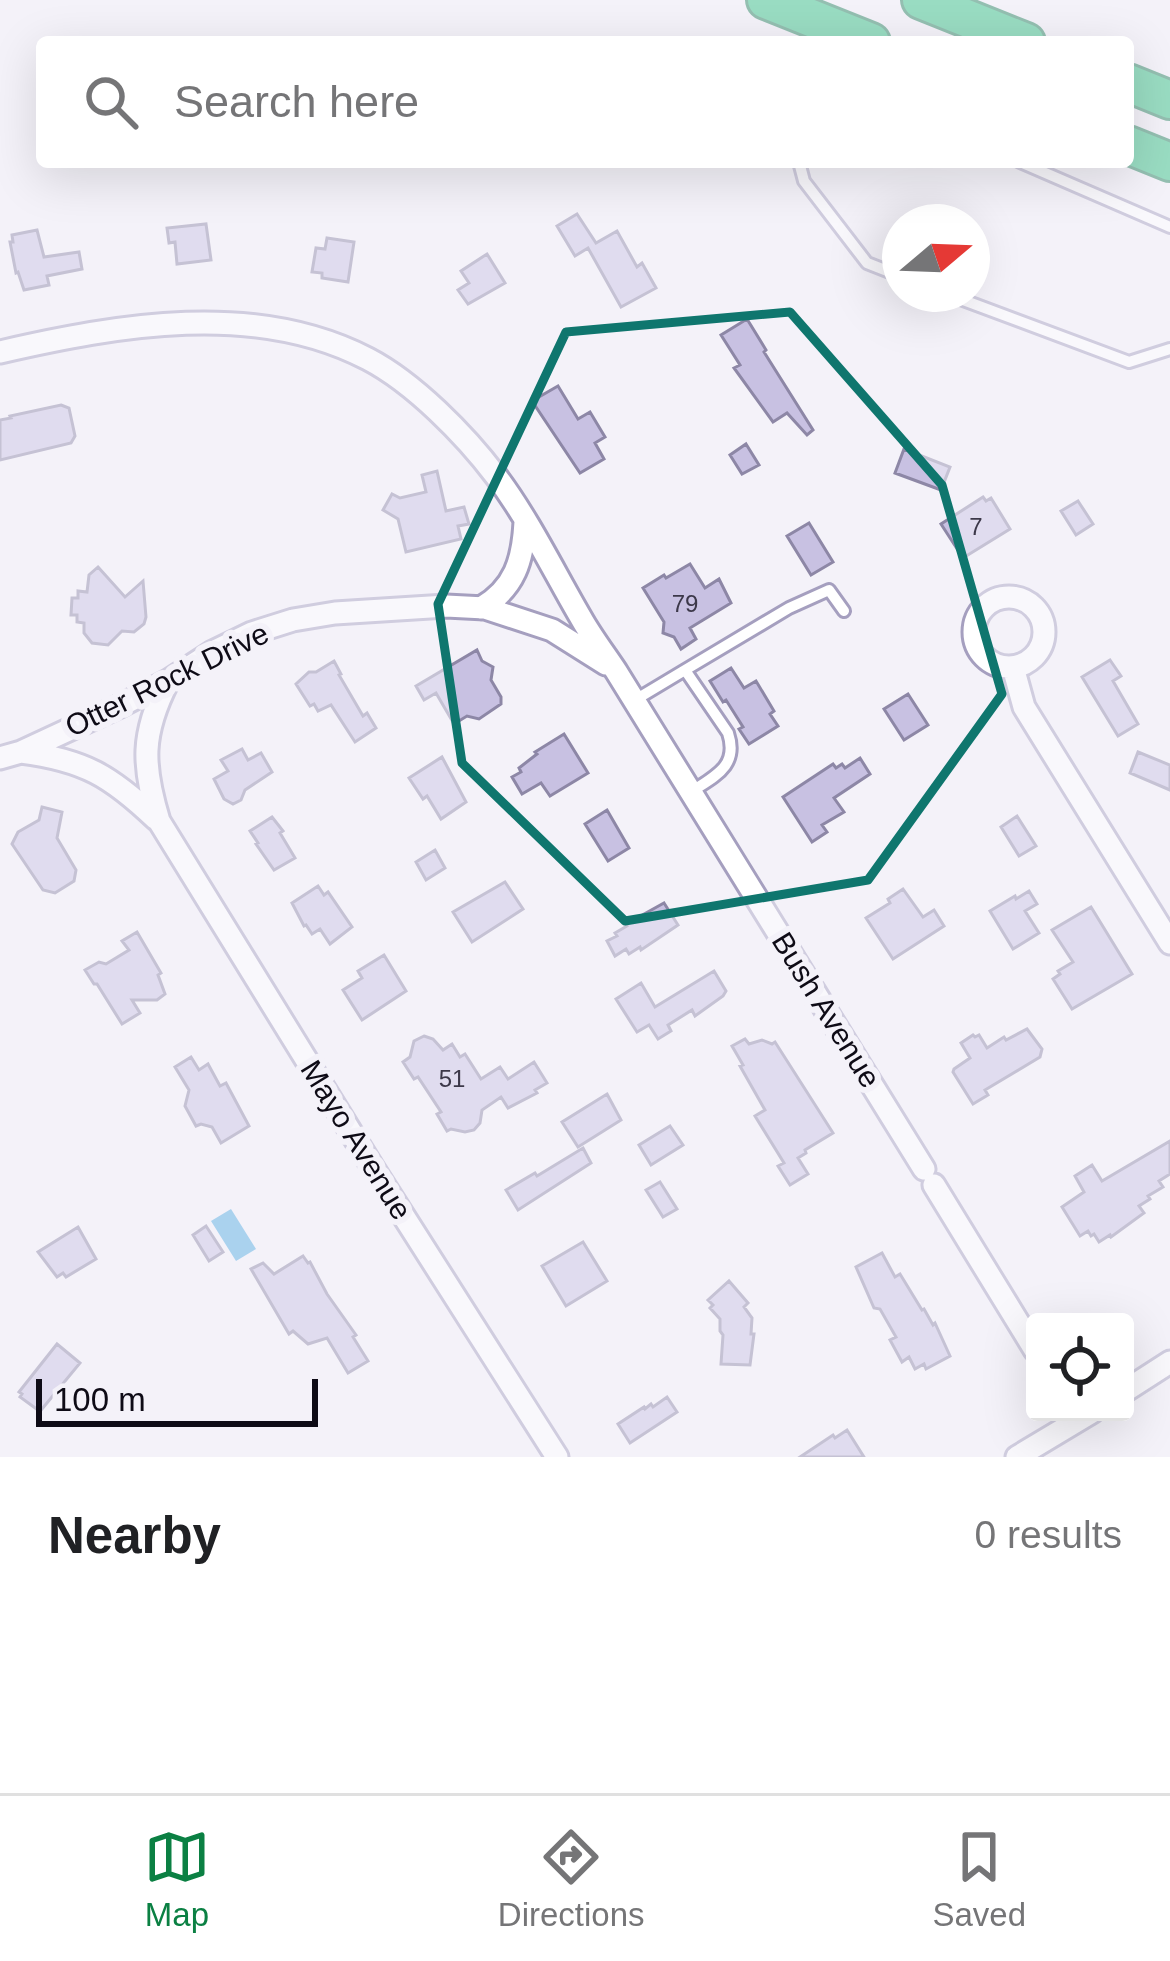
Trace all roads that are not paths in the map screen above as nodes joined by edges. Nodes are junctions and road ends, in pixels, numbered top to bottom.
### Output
1 (766, 0) edge
2 (921, 0) edge
3 (856, 36) edge
4 (1011, 36) edge
5 (1134, 85) edge
6 (1170, 100) edge
7 (1134, 147) edge
8 (1170, 162) edge
9 (800, 168) edge
10 (1034, 168) edge
11 (1170, 227) edge
12 (882, 268) edge
13 (990, 310) edge
14 (1170, 349) edge
15 (0, 352) edge
16 (525, 521) junction
17 (481, 608) junction
18 (844, 611) dead end
19 (1013, 667) dead end
20 (685, 670) junction
21 (616, 671) junction
22 (168, 681) junction
23 (634, 700) junction
24 (10, 755) edge
25 (691, 792) junction
26 (159, 821) junction
27 (1170, 943) edge
28 (1026, 1334) edge
29 (1170, 1362) edge
30 (1134, 1385) edge
31 (1072, 1421) edge
32 (557, 1457) edge
33 (1017, 1457) edge

1 - 3 highway
2 - 4 highway
5 - 6 highway
7 - 8 highway
9 - 12 lane
10 - 11 lane
13 - 14 lane
15 - 16 street, Bush Avenue
16 - 17 street
16 - 21 street, Bush Avenue
17 - 21 street, Otter Rock Drive
17 - 22 street, Otter Rock Drive
18 - 20 lane
19 - 27 street
20 - 23 lane
20 - 25 lane
21 - 23 street, Bush Avenue
22 - 24 street, Otter Rock Drive
22 - 26 street, Mayo Avenue
23 - 25 street, Bush Avenue
24 - 26 street, Mayo Avenue
25 - 28 street, Bush Avenue
26 - 32 street, Mayo Avenue
29 - 30 street
31 - 33 street

